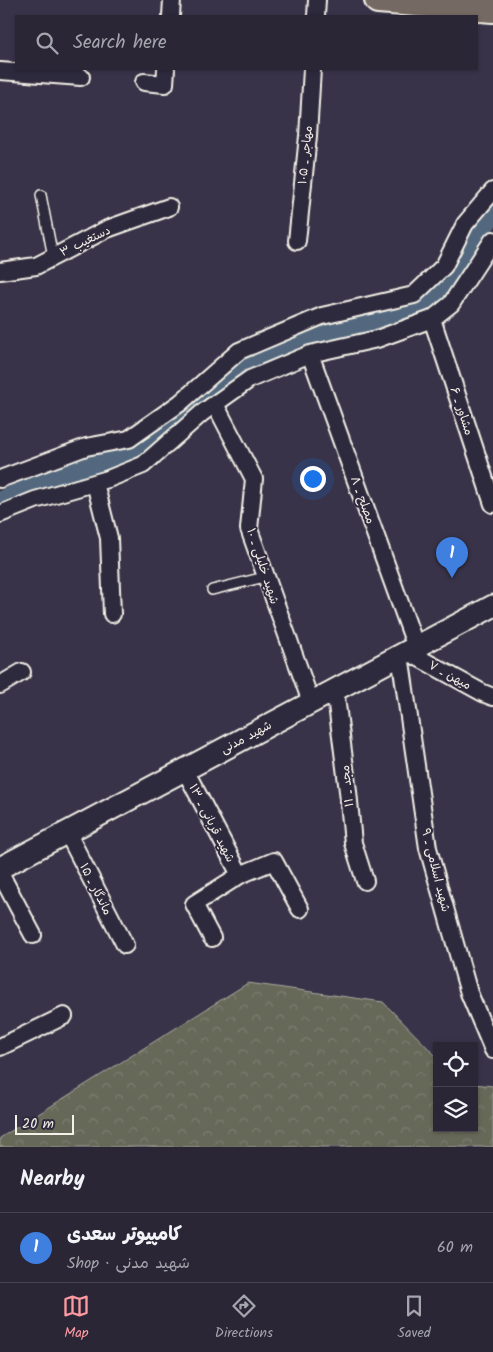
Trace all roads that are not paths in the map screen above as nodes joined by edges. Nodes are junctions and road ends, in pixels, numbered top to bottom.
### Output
1 (172, 0) edge
2 (317, 0) edge
3 (378, 0) edge
4 (493, 9) edge
5 (171, 15) edge
6 (316, 15) edge
7 (0, 70) edge
8 (166, 70) edge
9 (312, 70) edge
10 (80, 77) dead end
11 (144, 82) dead end
12 (493, 191) edge
13 (41, 195) dead end
14 (169, 207) dead end
15 (297, 240) dead end
16 (493, 240) edge
17 (53, 257) junction
18 (0, 270) edge
19 (432, 319) junction
20 (310, 354) junction
21 (215, 404) junction
22 (156, 419) junction
23 (175, 437) junction
24 (0, 479) edge
25 (95, 483) junction
26 (493, 504) edge
27 (0, 514) edge
28 (265, 577) junction
29 (212, 590) dead end
30 (493, 606) edge
31 (112, 614) dead end
32 (408, 651) junction
33 (22, 672) dead end
34 (0, 685) edge
35 (336, 689) junction
36 (493, 697) edge
37 (311, 702) junction
38 (185, 770) junction
39 (68, 832) junction
40 (0, 868) edge
41 (0, 873) edge
42 (240, 875) junction
43 (364, 881) dead end
44 (300, 909) dead end
45 (33, 935) dead end
46 (212, 938) dead end
47 (125, 945) dead end
48 (64, 1016) dead end
49 (487, 1022) edge
50 (0, 1047) edge
51 (493, 1050) edge

1 - 5 street
2 - 6 street
3 - 4 main road
7 - 10 street
8 - 11 street
9 - 15 street, مهاجر ـ ۱۰۵
12 - 22 street
13 - 17 lane
14 - 17 street, دستغیب ۳
16 - 19 street
17 - 18 street, دستغیب ۳
19 - 20 street
19 - 26 street, مشاور ـ ۶
20 - 21 street
20 - 32 street, مصلح ـ ۸
21 - 23 street
21 - 28 street, شهید خلیلی ـ ۱۰
22 - 23 street
22 - 24 street
23 - 25 street
25 - 27 street
25 - 31 street
28 - 29 lane
28 - 37 street, شهید خلیلی ـ ۱۰
30 - 32 street, شهید مدنی
32 - 35 street, شهید مدنی
32 - 36 street, میهن ـ ۷
32 - 49 street, شهید اسلامی ـ ۹
33 - 34 street
35 - 37 street, شهید مدنی
35 - 43 street, مجد ـ ۱۱
37 - 38 street, شهید مدنی
38 - 39 street, شهید مدنی
38 - 42 street, شهید قربانی ـ ۱۳
39 - 40 street, شهید مدنی
39 - 47 street, ماندگار ـ ۱۵
41 - 45 street
42 - 44 street, شهید قربانی ـ ۱۳
42 - 46 street
48 - 50 street
49 - 51 street, شهید اسلامی ـ ۹

